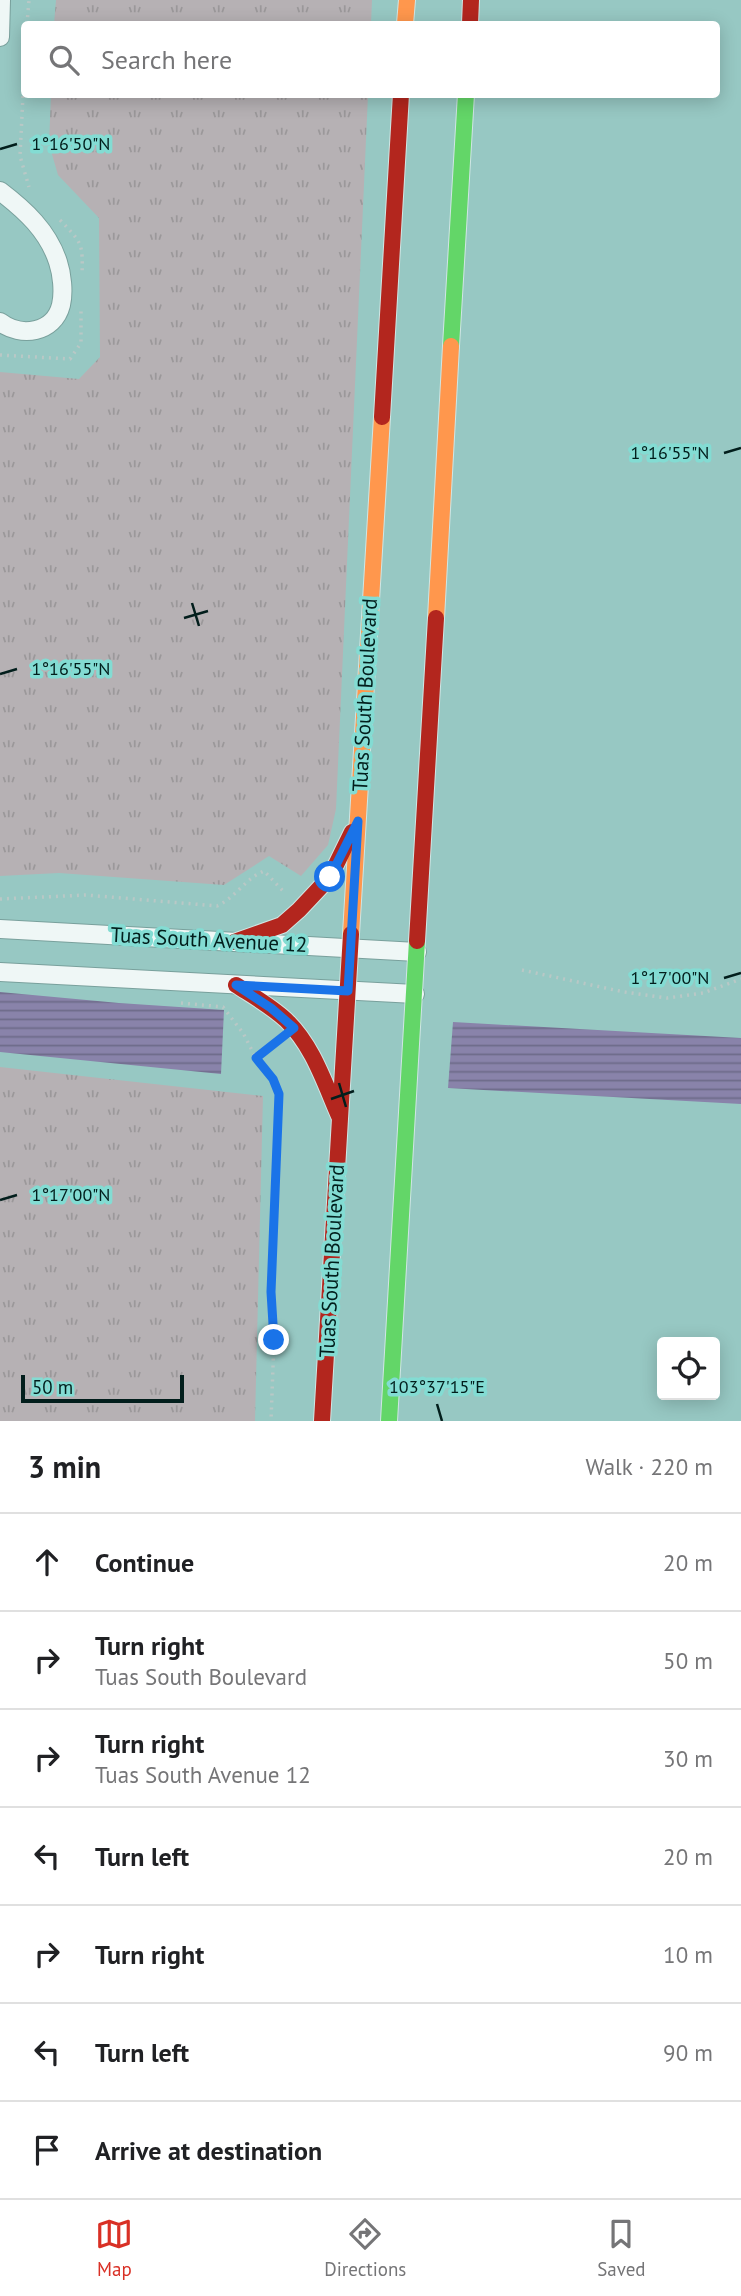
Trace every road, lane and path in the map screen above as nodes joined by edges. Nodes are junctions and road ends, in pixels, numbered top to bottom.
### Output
1 (1, 0) edge
2 (29, 0) edge
3 (407, 0) edge
4 (471, 0) edge
5 (27, 21) edge
6 (405, 21) edge
7 (470, 21) edge
8 (0, 37) edge
9 (401, 98) edge
10 (466, 98) edge
11 (0, 191) edge
12 (0, 322) edge
13 (358, 821) junction
14 (0, 899) edge
15 (299, 910) junction
16 (0, 929) edge
17 (234, 942) junction
18 (350, 948) junction
19 (417, 952) junction
20 (522, 970) dead end
21 (0, 972) edge
22 (741, 979) edge
23 (236, 985) junction
24 (348, 991) junction
25 (415, 995) junction
26 (173, 1003) dead end
27 (294, 1028) junction
28 (256, 1058) junction
29 (340, 1118) junction
30 (271, 1421) edge
31 (322, 1421) edge
32 (388, 1421) edge

1 - 8 street
2 - 5 path
3 - 6 main road
4 - 7 main road
9 - 13 main road, Tuas South Boulevard
10 - 19 main road
11 - 12 street
13 - 15 main road
13 - 18 main road, Tuas South Boulevard
14 - 15 path
15 - 17 main road
16 - 17 street, Tuas South Avenue 12
17 - 18 street, Tuas South Avenue 12
18 - 19 street, Tuas South Avenue 12
18 - 24 main road, Tuas South Boulevard
19 - 25 main road
20 - 22 path
21 - 23 street, Tuas South Avenue 12
23 - 24 street, Tuas South Avenue 12
23 - 27 main road
24 - 25 street, Tuas South Avenue 12
24 - 29 main road, Tuas South Boulevard
25 - 32 main road
26 - 28 path
27 - 28 path
27 - 29 main road
28 - 30 path
29 - 31 main road, Tuas South Boulevard

